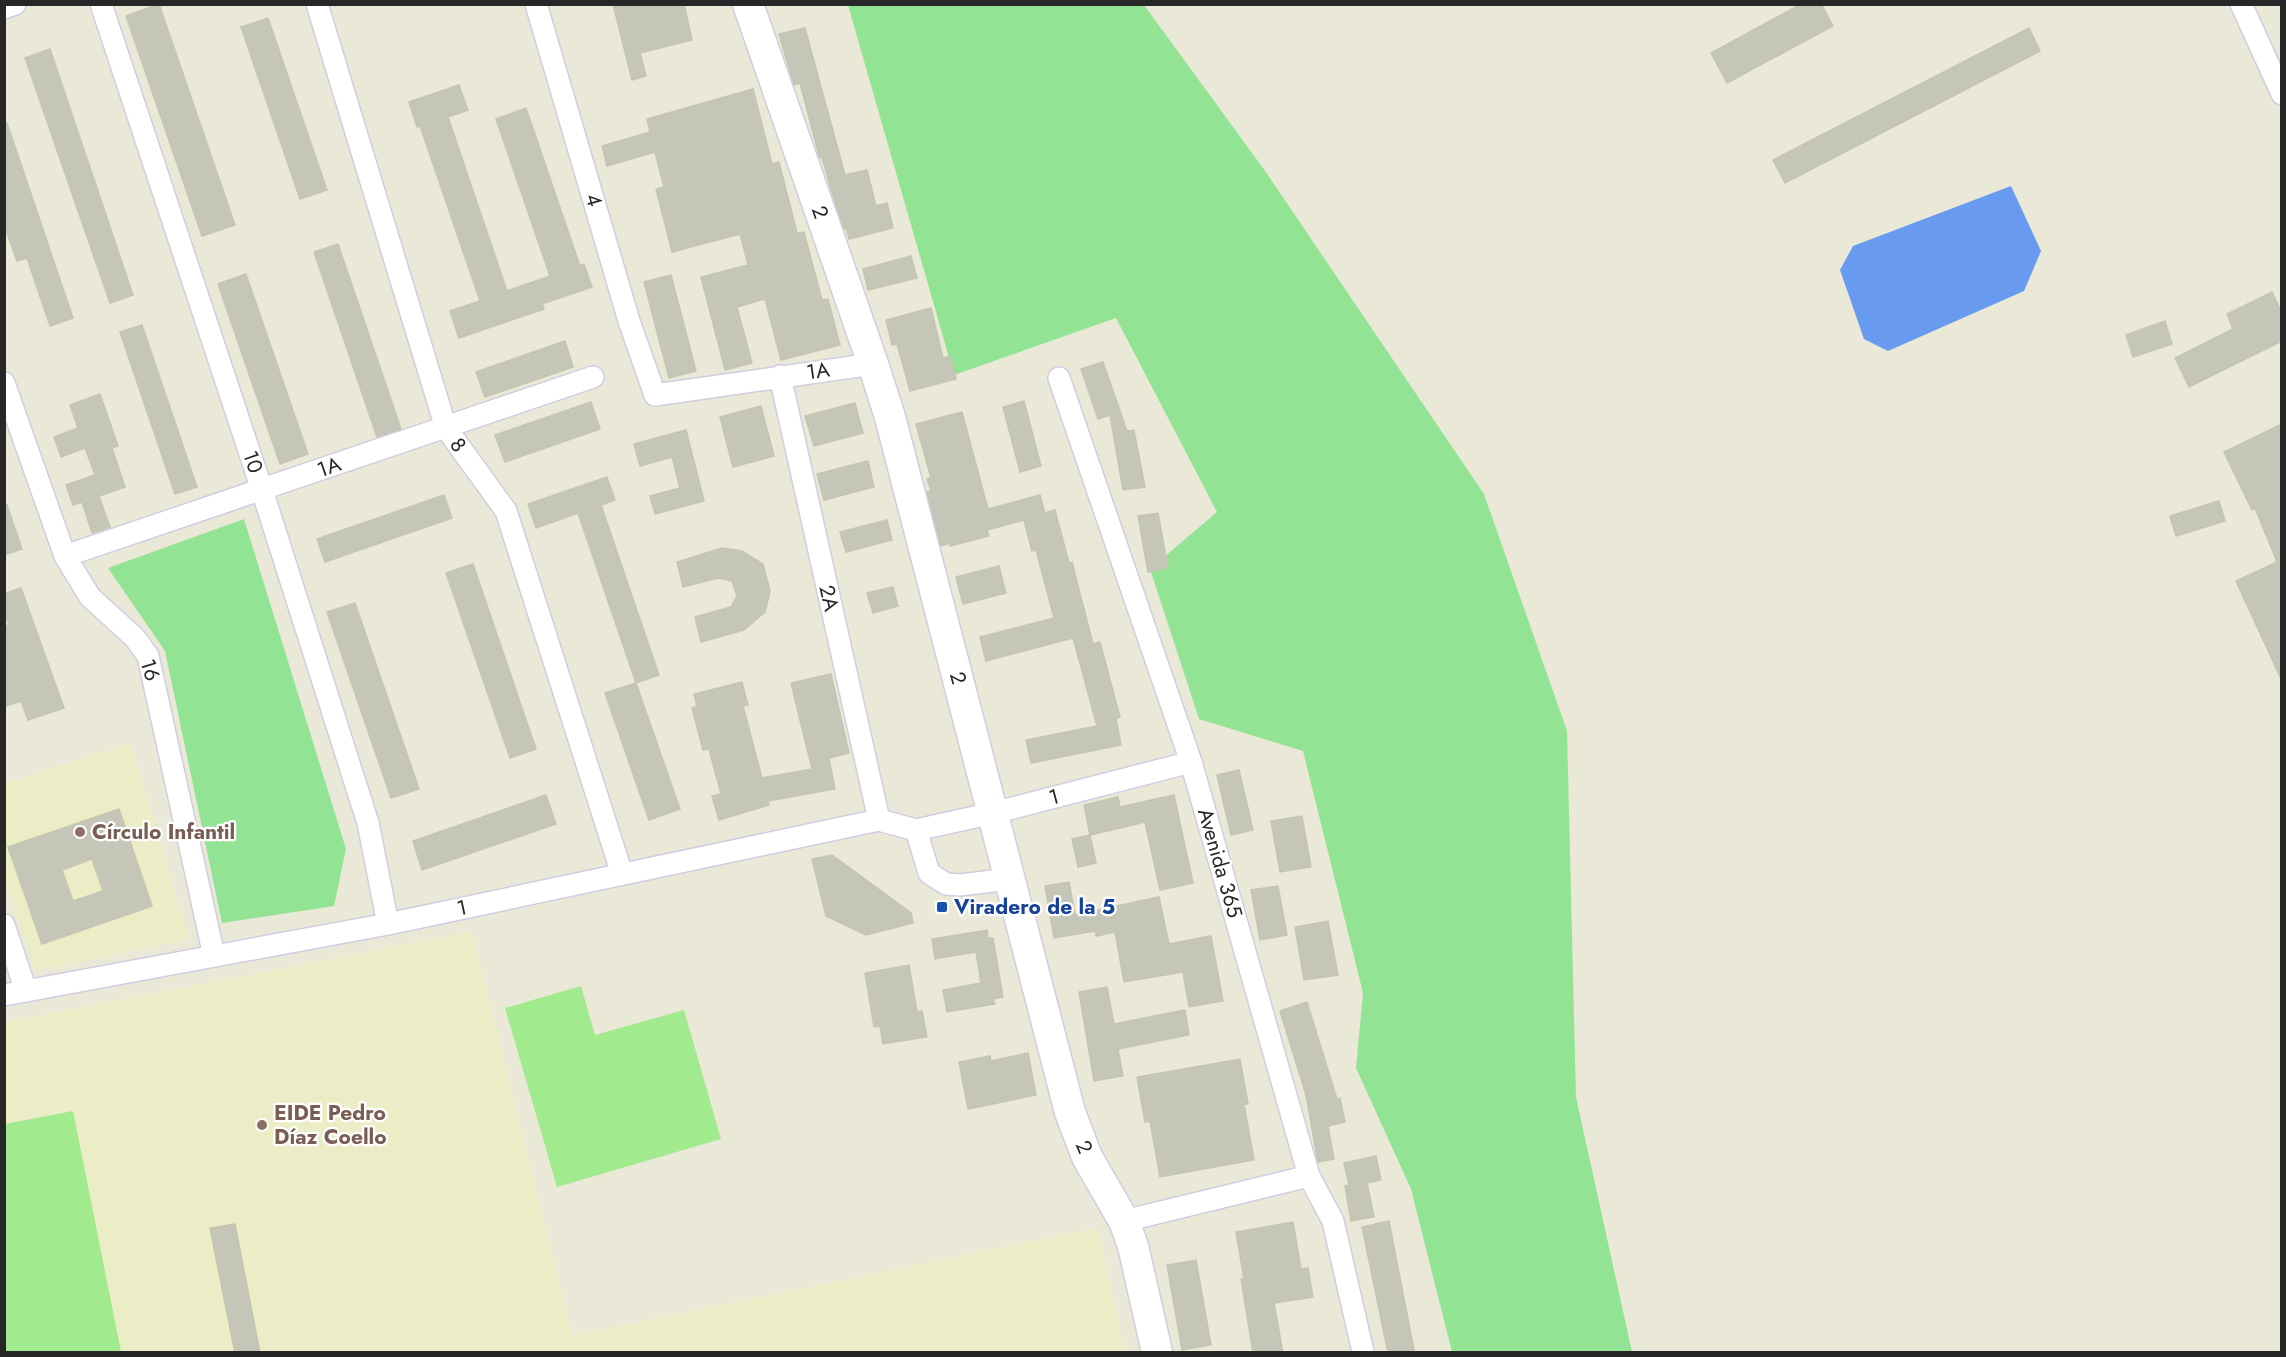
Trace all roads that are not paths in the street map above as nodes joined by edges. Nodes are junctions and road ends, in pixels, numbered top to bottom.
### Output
1 (15, 4) edge
2 (102, 4) edge
3 (317, 4) edge
4 (536, 4) edge
5 (748, 4) edge
6 (2241, 4) edge
7 (4, 8) edge
8 (2282, 94) edge
9 (873, 364) junction
10 (780, 376) junction
11 (593, 377) dead end
12 (1059, 378) dead end
13 (4, 383) edge
14 (655, 395) joint
15 (446, 428) junction
16 (262, 490) junction
17 (65, 556) junction
18 (1191, 762) junction
19 (993, 813) junction
20 (879, 820) junction
21 (916, 830) junction
22 (622, 874) junction
23 (1010, 879) junction
24 (388, 924) junction
25 (4, 925) edge
26 (214, 956) junction
27 (26, 991) junction
28 (4, 995) edge
29 (1309, 1176) junction
30 (1124, 1221) junction
31 (1157, 1353) edge
32 (1363, 1353) edge

1 - 7 street
2 - 16 street, 10
3 - 15 street, 8
4 - 14 street, 4
5 - 9 street, 2
6 - 8 street
9 - 10 street, 1A
9 - 19 street, 2
10 - 14 street, 1A
10 - 20 street, 2A
11 - 15 street, 1A
12 - 18 street, Avenida 365
13 - 17 street, 16
15 - 16 street, 1A
15 - 22 street, 8
16 - 17 street, 1A
16 - 24 street, 10
17 - 26 street, 16
18 - 19 street, 1
18 - 29 street, Avenida 365
19 - 21 street, 1
19 - 23 street, 2
20 - 21 street, 1
20 - 22 street, 1
21 - 23 street
22 - 24 street, 1
23 - 30 street, 2
24 - 26 street, 1
25 - 27 street
26 - 27 street, 1
27 - 28 street, 1
29 - 30 street
29 - 32 street, Avenida 365
30 - 31 street, 2

